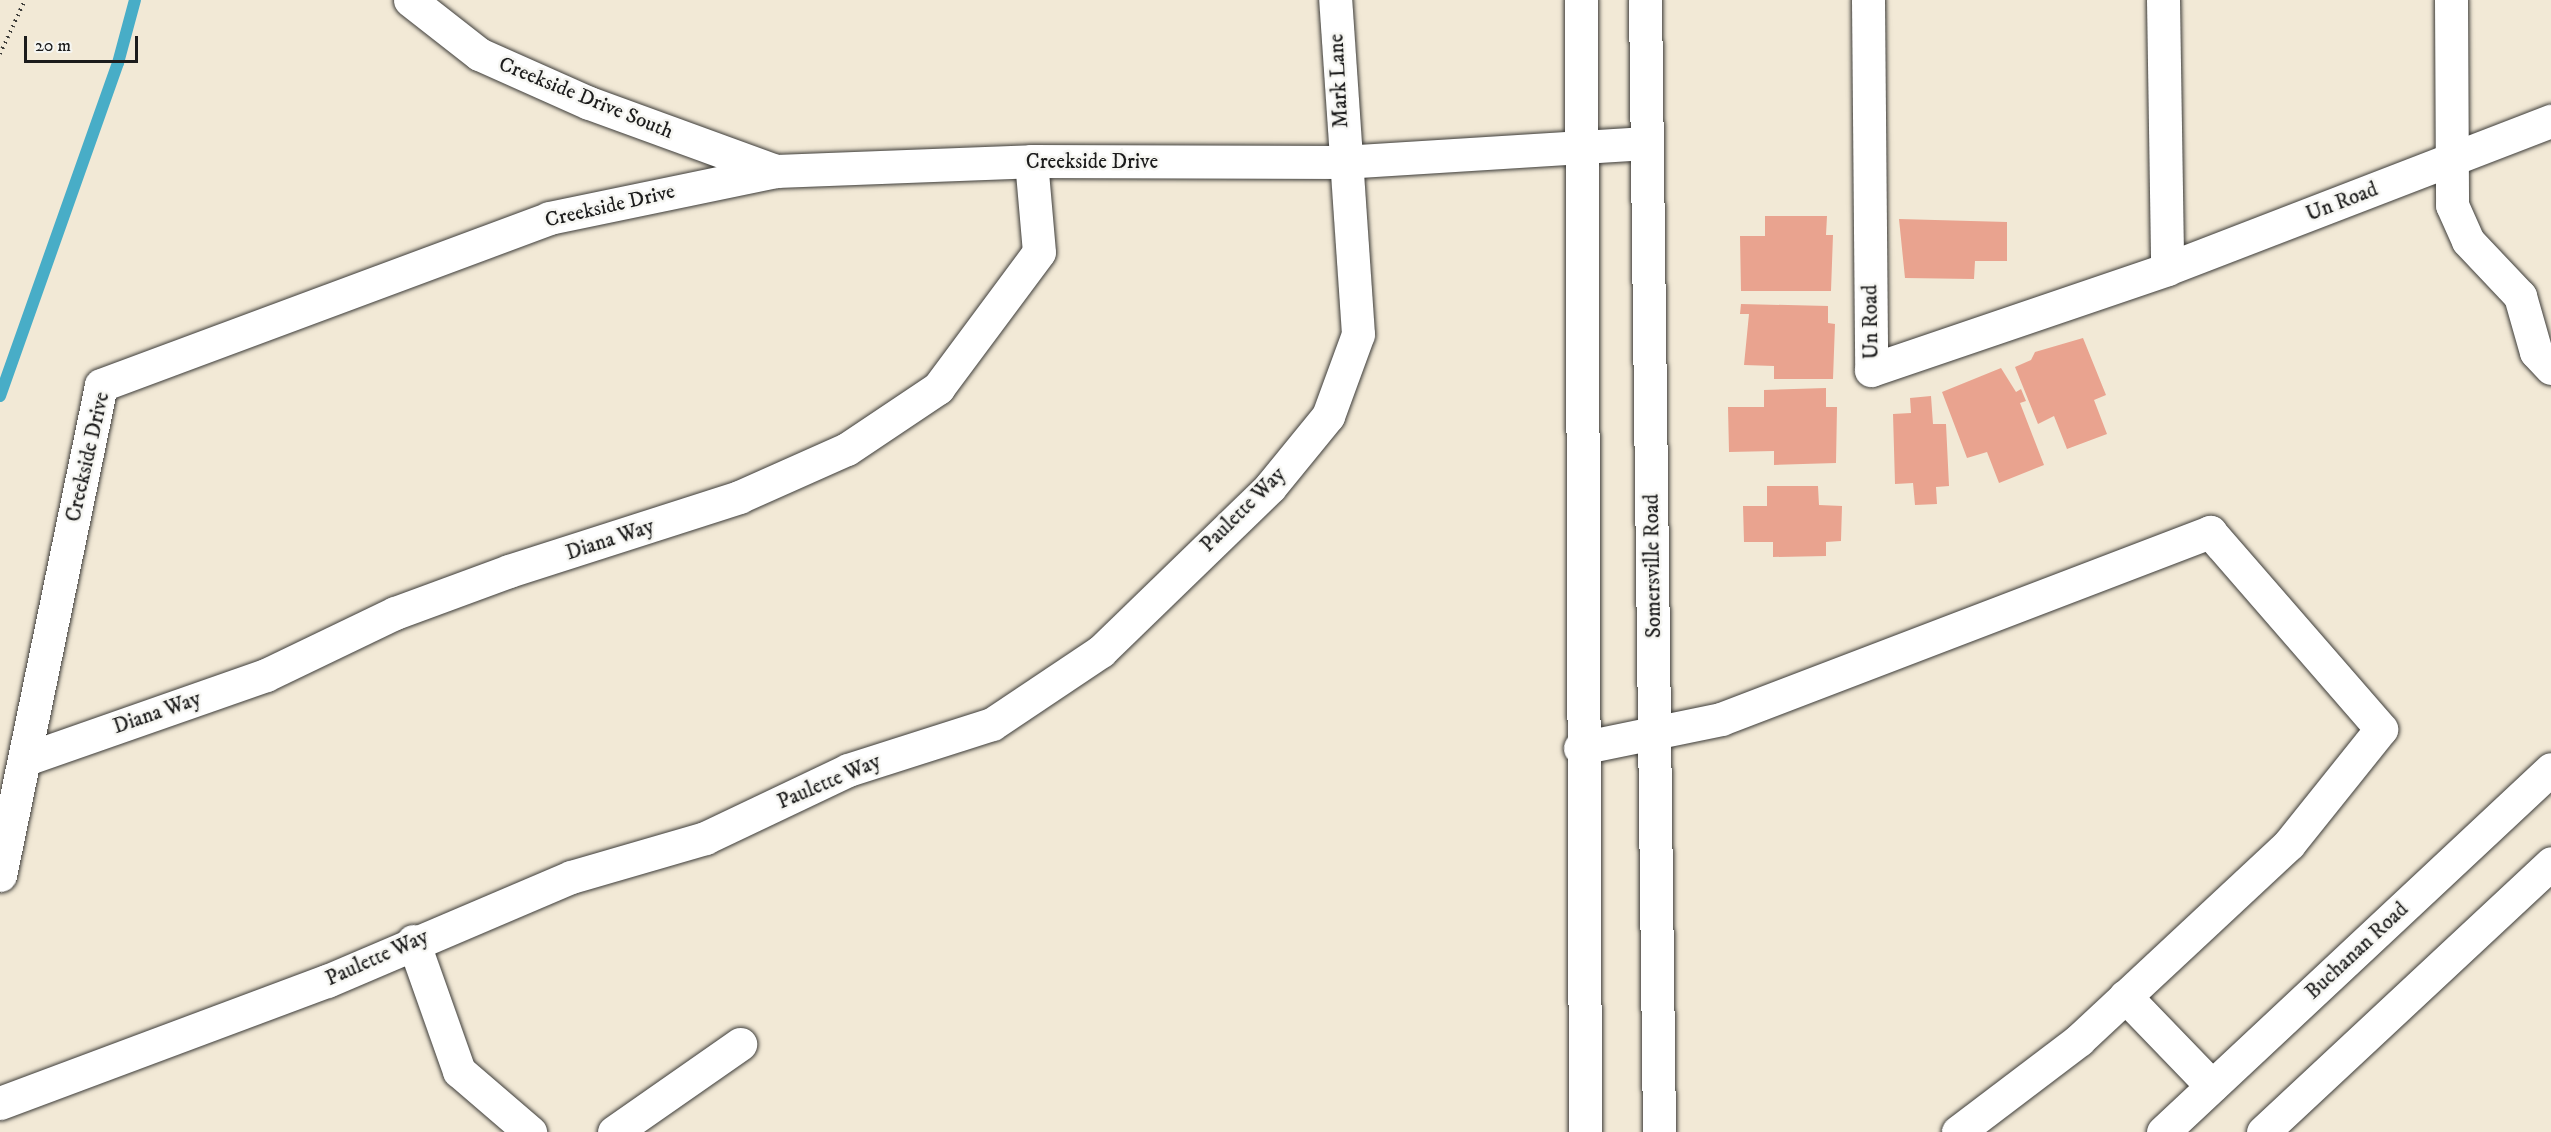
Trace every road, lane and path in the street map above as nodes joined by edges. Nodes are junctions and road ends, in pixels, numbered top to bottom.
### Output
1 (25, 0) edge
2 (410, 0) edge
3 (1335, 0) edge
4 (1581, 0) edge
5 (1645, 0) edge
6 (1868, 0) edge
7 (2163, 0) edge
8 (2451, 0) edge
9 (0, 54) edge
10 (2551, 121) edge
11 (1646, 143) junction
12 (1583, 144) junction
13 (1030, 161) junction
14 (2450, 161) junction
15 (1343, 162) junction
16 (776, 171) junction
17 (2167, 269) junction
18 (2520, 296) junction
19 (2551, 306) edge
20 (2551, 368) edge
21 (1655, 734) junction
22 (1580, 748) junction
23 (26, 759) junction
24 (2551, 770) edge
25 (2551, 863) edge
26 (0, 875) edge
27 (413, 941) junction
28 (2125, 996) junction
29 (740, 1044) dead end
30 (2212, 1086) junction
31 (0, 1104) edge
32 (530, 1132) edge
33 (614, 1132) edge
34 (1585, 1132) edge
35 (1659, 1132) edge
36 (1958, 1132) edge
37 (2163, 1132) edge
38 (2263, 1132) edge

1 - 9 path
2 - 16 street, Creekside Drive South
3 - 15 street, Mark Lane
4 - 12 street
5 - 11 street, Somersville Road
6 - 17 street, Un Road
7 - 17 street
8 - 14 street
10 - 14 street, Un Road
11 - 12 street, Creekside Drive
11 - 21 street, Somersville Road
12 - 15 street, Creekside Drive
12 - 22 street
13 - 15 street, Creekside Drive
13 - 16 street, Creekside Drive
13 - 23 street, Diana Way
14 - 17 street, Un Road
14 - 18 street
15 - 27 street, Paulette Way
16 - 23 street, Creekside Drive
18 - 19 street
18 - 20 street
21 - 22 street
21 - 28 street
21 - 35 street, Somersville Road
22 - 34 street
23 - 26 street, Creekside Drive
24 - 30 street, Buchanan Road
25 - 38 street
27 - 31 street, Paulette Way
27 - 32 street
28 - 30 street
28 - 36 street
29 - 33 street
30 - 37 street, Buchanan Road

